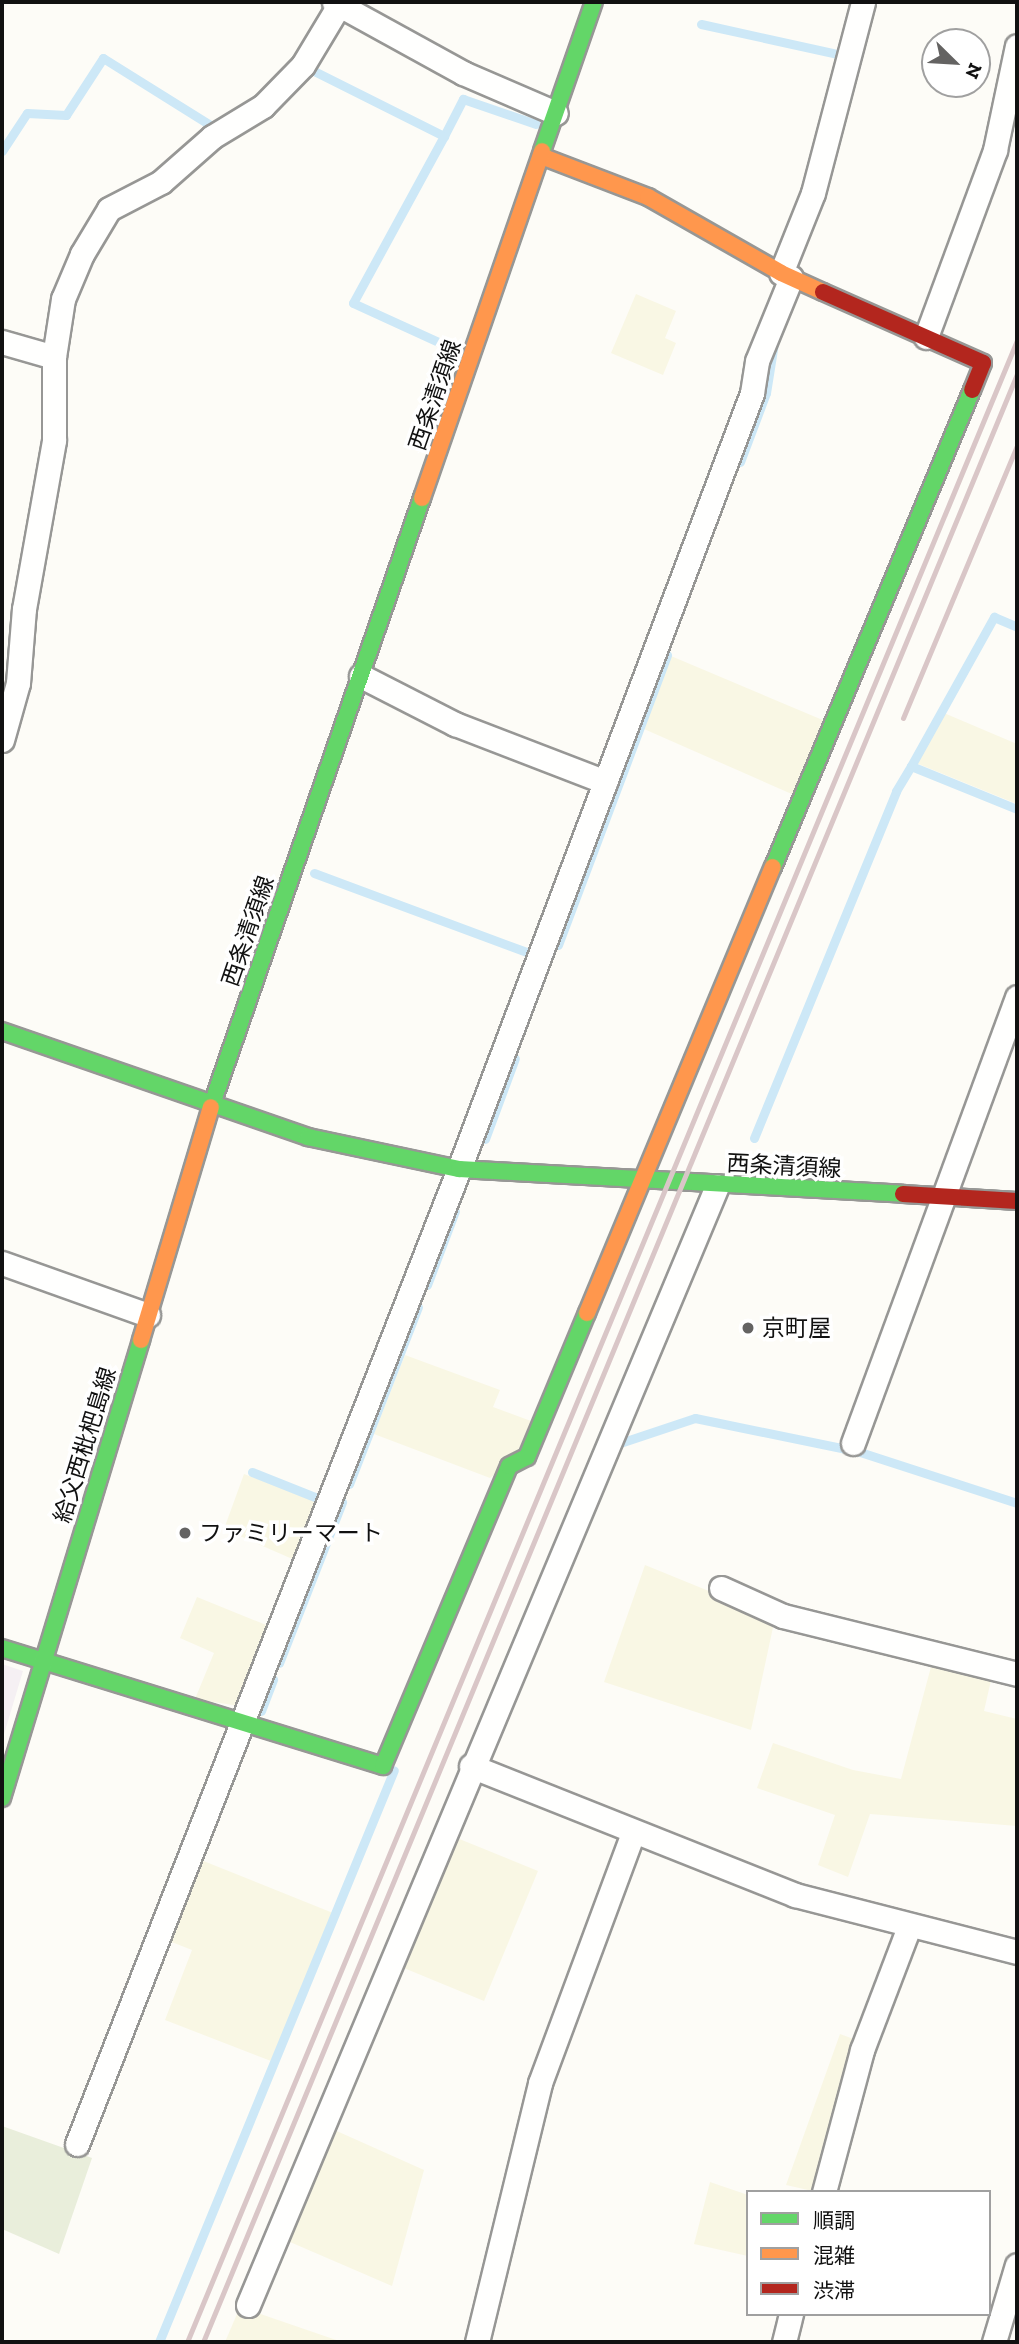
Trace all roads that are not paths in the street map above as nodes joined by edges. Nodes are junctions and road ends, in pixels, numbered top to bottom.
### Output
1 (594, 2) edge
2 (863, 2) edge
3 (337, 3) edge
4 (368, 10) edge
5 (1017, 46) edge
6 (556, 113) junction
7 (541, 156) junction
8 (786, 276) junction
9 (926, 337) junction
10 (2, 342) edge
11 (54, 357) junction
12 (361, 676) junction
13 (2, 740) edge
14 (605, 782) junction
15 (1017, 997) edge
16 (2, 1031) edge
17 (212, 1104) junction
18 (459, 1168) junction
19 (642, 1181) junction
20 (717, 1185) junction
21 (942, 1197) junction
22 (1017, 1201) edge
23 (2, 1264) edge
24 (148, 1315) junction
25 (853, 1443) dead end
26 (721, 1588) dead end
27 (2, 1648) edge
28 (43, 1662) junction
29 (1017, 1674) edge
30 (243, 1721) junction
31 (471, 1766) junction
32 (2, 1798) edge
33 (633, 1833) junction
34 (909, 1927) junction
35 (1017, 1952) edge
36 (77, 2144) dead end
37 (825, 2190) edge
38 (1017, 2265) edge
39 (248, 2305) dead end
40 (790, 2316) edge
41 (477, 2342) edge
42 (784, 2342) edge
43 (994, 2342) edge

1 - 6 main road, 西条清須線
2 - 8 street
3 - 4 street
3 - 11 street
4 - 6 street
5 - 9 street
6 - 7 main road, 西条清須線
7 - 8 main road
7 - 12 main road, 西条清須線
8 - 9 main road
8 - 14 street
9 - 19 main road
10 - 11 street
11 - 13 street
12 - 14 street
12 - 17 main road, 西条清須線
14 - 18 street
15 - 21 street
16 - 17 main road
17 - 18 main road, 西条清須線
17 - 24 main road, 給父西枇杷島線
18 - 19 main road, 西条清須線
18 - 30 street
19 - 20 main road, 西条清須線
19 - 30 main road
20 - 21 main road, 西条清須線
20 - 31 street
21 - 22 main road, 西条清須線
21 - 25 street
23 - 24 street
24 - 28 main road, 給父西枇杷島線
26 - 29 street
27 - 28 main road
28 - 30 main road
28 - 32 main road, 給父西枇杷島線
30 - 36 street
31 - 33 street
31 - 39 street
33 - 34 street
33 - 41 street
34 - 35 street
34 - 37 street
38 - 43 street
40 - 42 street

